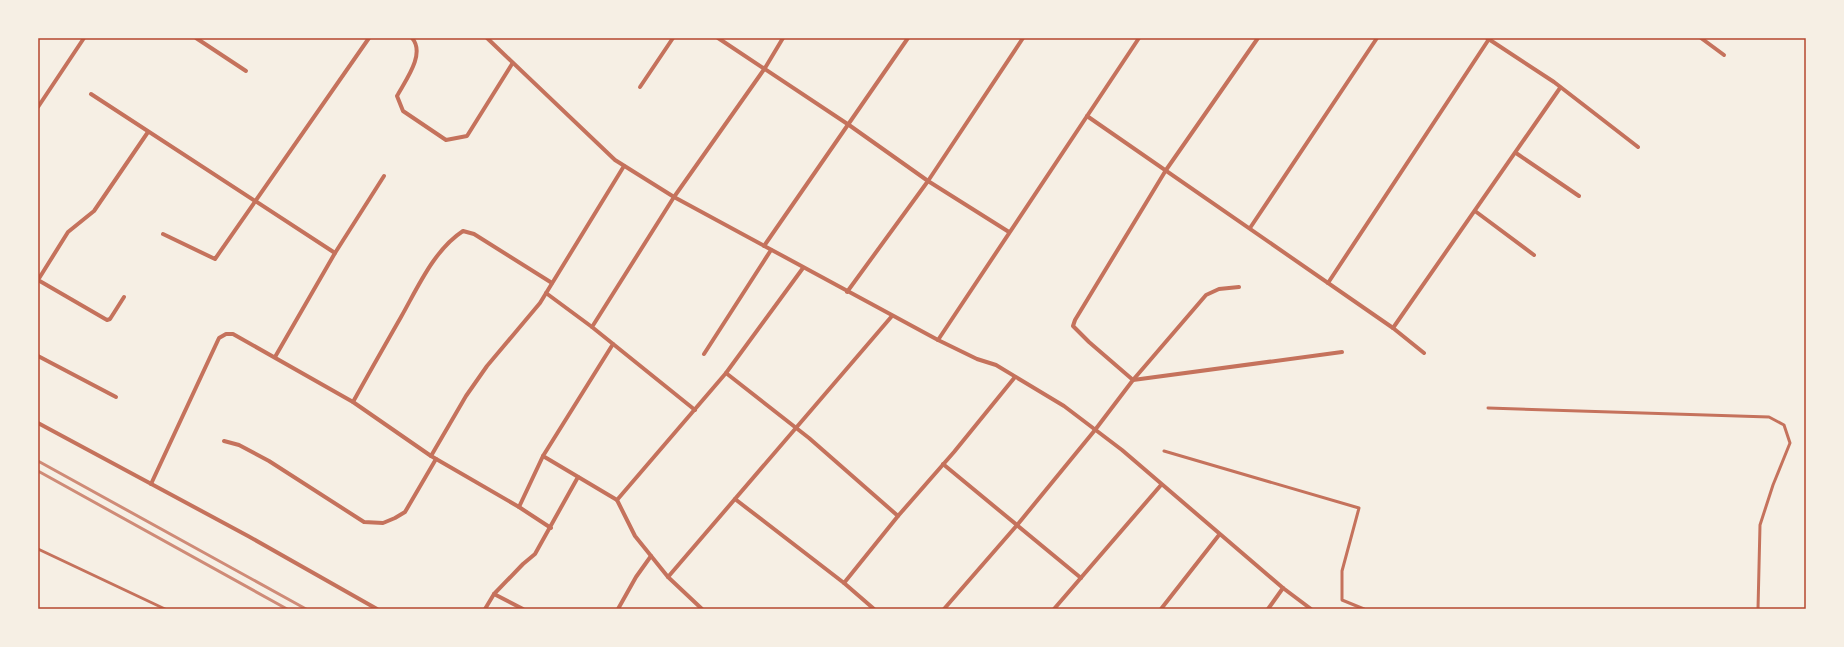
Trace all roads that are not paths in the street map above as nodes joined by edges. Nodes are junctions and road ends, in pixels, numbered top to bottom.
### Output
1 (84, 38) edge
2 (196, 38) edge
3 (369, 38) edge
4 (412, 38) edge
5 (487, 38) edge
6 (673, 38) edge
7 (718, 38) edge
8 (783, 38) edge
9 (908, 38) edge
10 (1023, 38) edge
11 (1140, 38) edge
12 (1258, 38) edge
13 (1377, 38) edge
14 (1701, 38) edge
15 (1488, 39) edge
16 (1724, 55) dead end
17 (512, 64) junction
18 (765, 68) junction
19 (246, 71) dead end
20 (640, 87) dead end
21 (1560, 88) junction
22 (91, 94) dead end
23 (38, 107) edge
24 (1087, 116) junction
25 (849, 125) junction
26 (148, 132) junction
27 (1638, 147) dead end
28 (1516, 153) junction
29 (624, 166) junction
30 (1166, 170) junction
31 (384, 176) dead end
32 (928, 181) junction
33 (1579, 196) dead end
34 (674, 197) junction
35 (255, 202) junction
36 (1475, 211) junction
37 (1250, 228) junction
38 (1009, 232) junction
39 (163, 234) dead end
40 (764, 246) junction
41 (771, 250) junction
42 (335, 253) junction
43 (1534, 255) dead end
44 (803, 268) junction
45 (552, 283) junction
46 (1328, 283) junction
47 (1239, 287) dead end
48 (847, 292) junction
49 (546, 293) junction
50 (124, 297) dead end
51 (892, 316) junction
52 (592, 327) junction
53 (1393, 328) junction
54 (938, 340) junction
55 (613, 344) junction
56 (1342, 352) dead end
57 (1424, 353) dead end
58 (704, 354) dead end
59 (38, 356) edge
60 (275, 357) junction
61 (726, 373) junction
62 (1015, 377) junction
63 (1133, 380) junction
64 (116, 397) dead end
65 (353, 402) junction
66 (1488, 408) dead end
67 (695, 410) junction
68 (38, 423) edge
69 (795, 427) junction
70 (1096, 430) junction
71 (224, 441) dead end
72 (1164, 451) dead end
73 (431, 456) junction
74 (543, 456) junction
75 (436, 459) junction
76 (943, 464) junction
77 (578, 477) junction
78 (151, 484) junction
79 (1162, 485) junction
80 (735, 499) junction
81 (617, 500) junction
82 (519, 507) junction
83 (898, 516) junction
84 (1018, 524) junction
85 (551, 528) junction
86 (1219, 535) junction
87 (38, 549) edge
88 (651, 556) junction
89 (668, 577) junction
90 (1081, 578) junction
91 (844, 583) junction
92 (1283, 588) junction
93 (494, 594) junction
94 (165, 609) edge
95 (377, 609) edge
96 (485, 609) edge
97 (523, 609) edge
98 (618, 609) edge
99 (702, 609) edge
100 (874, 609) edge
101 (944, 609) edge
102 (1054, 609) edge
103 (1161, 609) edge
104 (1268, 609) edge
105 (1311, 609) edge
106 (1364, 609) edge
107 (1758, 609) edge

1 - 23 street
2 - 19 street
3 - 35 street
4 - 17 street
5 - 17 street
6 - 20 street
7 - 18 street
8 - 18 street
9 - 25 street
10 - 32 street
11 - 24 street
12 - 30 street
13 - 37 street
14 - 16 street
15 - 21 street
15 - 46 street
17 - 29 street
18 - 25 street
18 - 34 street
21 - 27 street
21 - 28 street
22 - 26 street
24 - 30 street
24 - 38 street
25 - 32 street
25 - 40 street
26 - 35 street
26 - 50 street
28 - 33 street
28 - 36 street
29 - 34 street
29 - 45 street
30 - 37 street
30 - 63 street
31 - 42 street
32 - 38 street
32 - 48 street
34 - 40 street
34 - 52 street
35 - 39 street
35 - 42 street
36 - 43 street
36 - 53 street
37 - 46 street
38 - 54 street
40 - 41 street
41 - 44 street
41 - 58 street
42 - 60 street
44 - 48 street
44 - 61 street
45 - 49 street
45 - 65 street
46 - 53 street
47 - 63 street
48 - 51 street
49 - 52 street
49 - 73 street
51 - 54 street
51 - 69 street
52 - 55 street
53 - 57 street
54 - 62 street
55 - 67 street
55 - 74 street
56 - 63 street
59 - 64 street
60 - 65 street
60 - 78 street
61 - 67 street
61 - 69 street
62 - 70 street
62 - 76 street
63 - 70 street
65 - 73 street
66 - 107 lane
67 - 81 street
68 - 78 street
69 - 80 street
69 - 83 street
70 - 79 street
70 - 84 street
71 - 75 street
72 - 106 lane
73 - 75 street
74 - 77 street
74 - 82 street
75 - 82 street
76 - 83 street
76 - 84 street
77 - 81 street
77 - 85 street
78 - 95 street
79 - 86 street
79 - 90 street
80 - 89 street
80 - 91 street
81 - 88 street
82 - 85 street
83 - 91 street
84 - 90 street
84 - 101 street
85 - 93 street
86 - 92 street
86 - 103 street
87 - 94 lane
88 - 89 street
88 - 98 street
89 - 99 street
90 - 102 street
91 - 100 street
92 - 104 street
92 - 105 street
93 - 96 street
93 - 97 street

